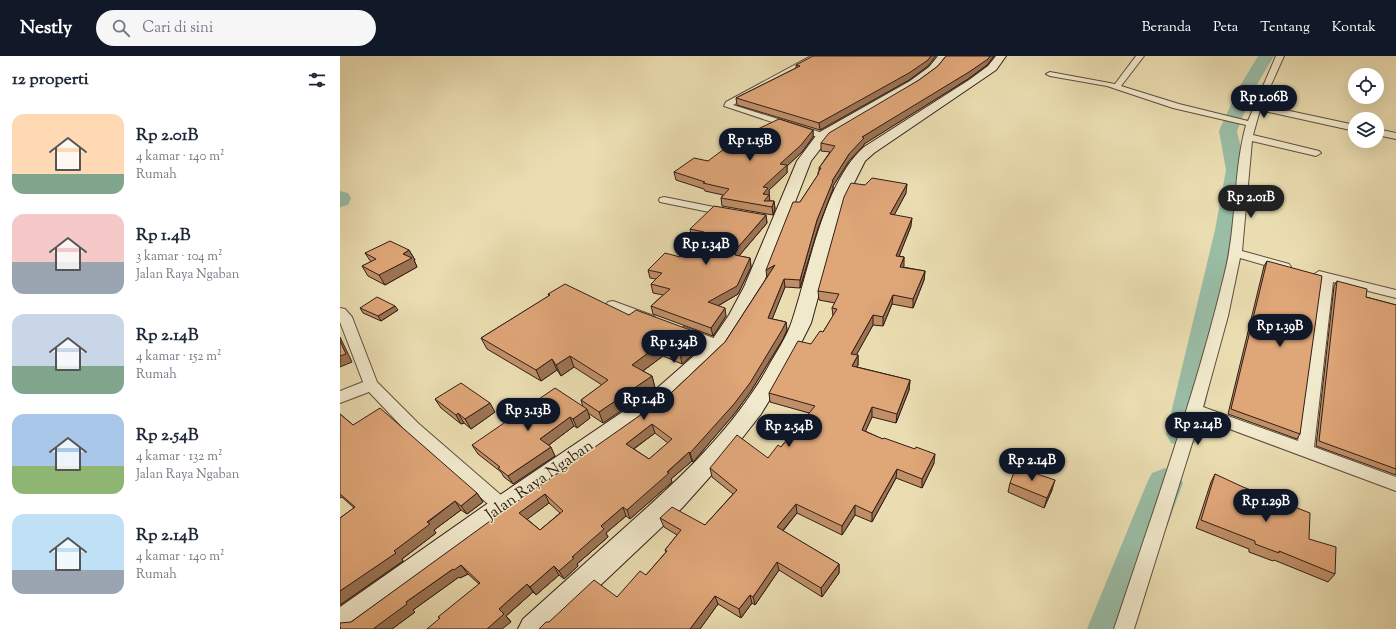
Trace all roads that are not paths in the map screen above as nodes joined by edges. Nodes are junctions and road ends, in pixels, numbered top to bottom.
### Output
1 (816, 56) edge
2 (944, 56) edge
3 (1002, 56) edge
4 (1140, 56) edge
5 (1280, 56) edge
6 (1050, 74) dead end
7 (1116, 87) junction
8 (1258, 107) junction
9 (1251, 124) junction
10 (1348, 126) edge
11 (1384, 133) edge
12 (824, 136) junction
13 (1396, 136) edge
14 (1248, 137) junction
15 (1316, 153) dead end
16 (664, 200) dead end
17 (740, 215) edge
18 (1235, 254) junction
19 (1327, 278) junction
20 (1396, 294) edge
21 (613, 305) dead end
22 (340, 312) edge
23 (719, 346) junction
24 (374, 389) junction
25 (345, 395) edge
26 (1195, 410) junction
27 (1305, 451) junction
28 (1396, 484) edge
29 (504, 507) junction
30 (340, 625) edge
31 (533, 629) edge
32 (1124, 629) edge

1 - 12 street
2 - 12 street, Jalan Raya Ngaban
3 - 31 street
4 - 7 street
5 - 8 street
6 - 7 street
7 - 9 street
8 - 9 street
8 - 10 street
9 - 14 street
11 - 13 street
12 - 23 street, Jalan Raya Ngaban
14 - 15 street
14 - 18 street
16 - 17 street
18 - 19 street
18 - 26 street
19 - 20 street
19 - 27 street
21 - 23 street
22 - 24 street
23 - 29 street, Jalan Raya Ngaban
24 - 25 street
24 - 29 street
26 - 27 street
26 - 32 street
27 - 28 street
29 - 30 street, Jalan Raya Ngaban

